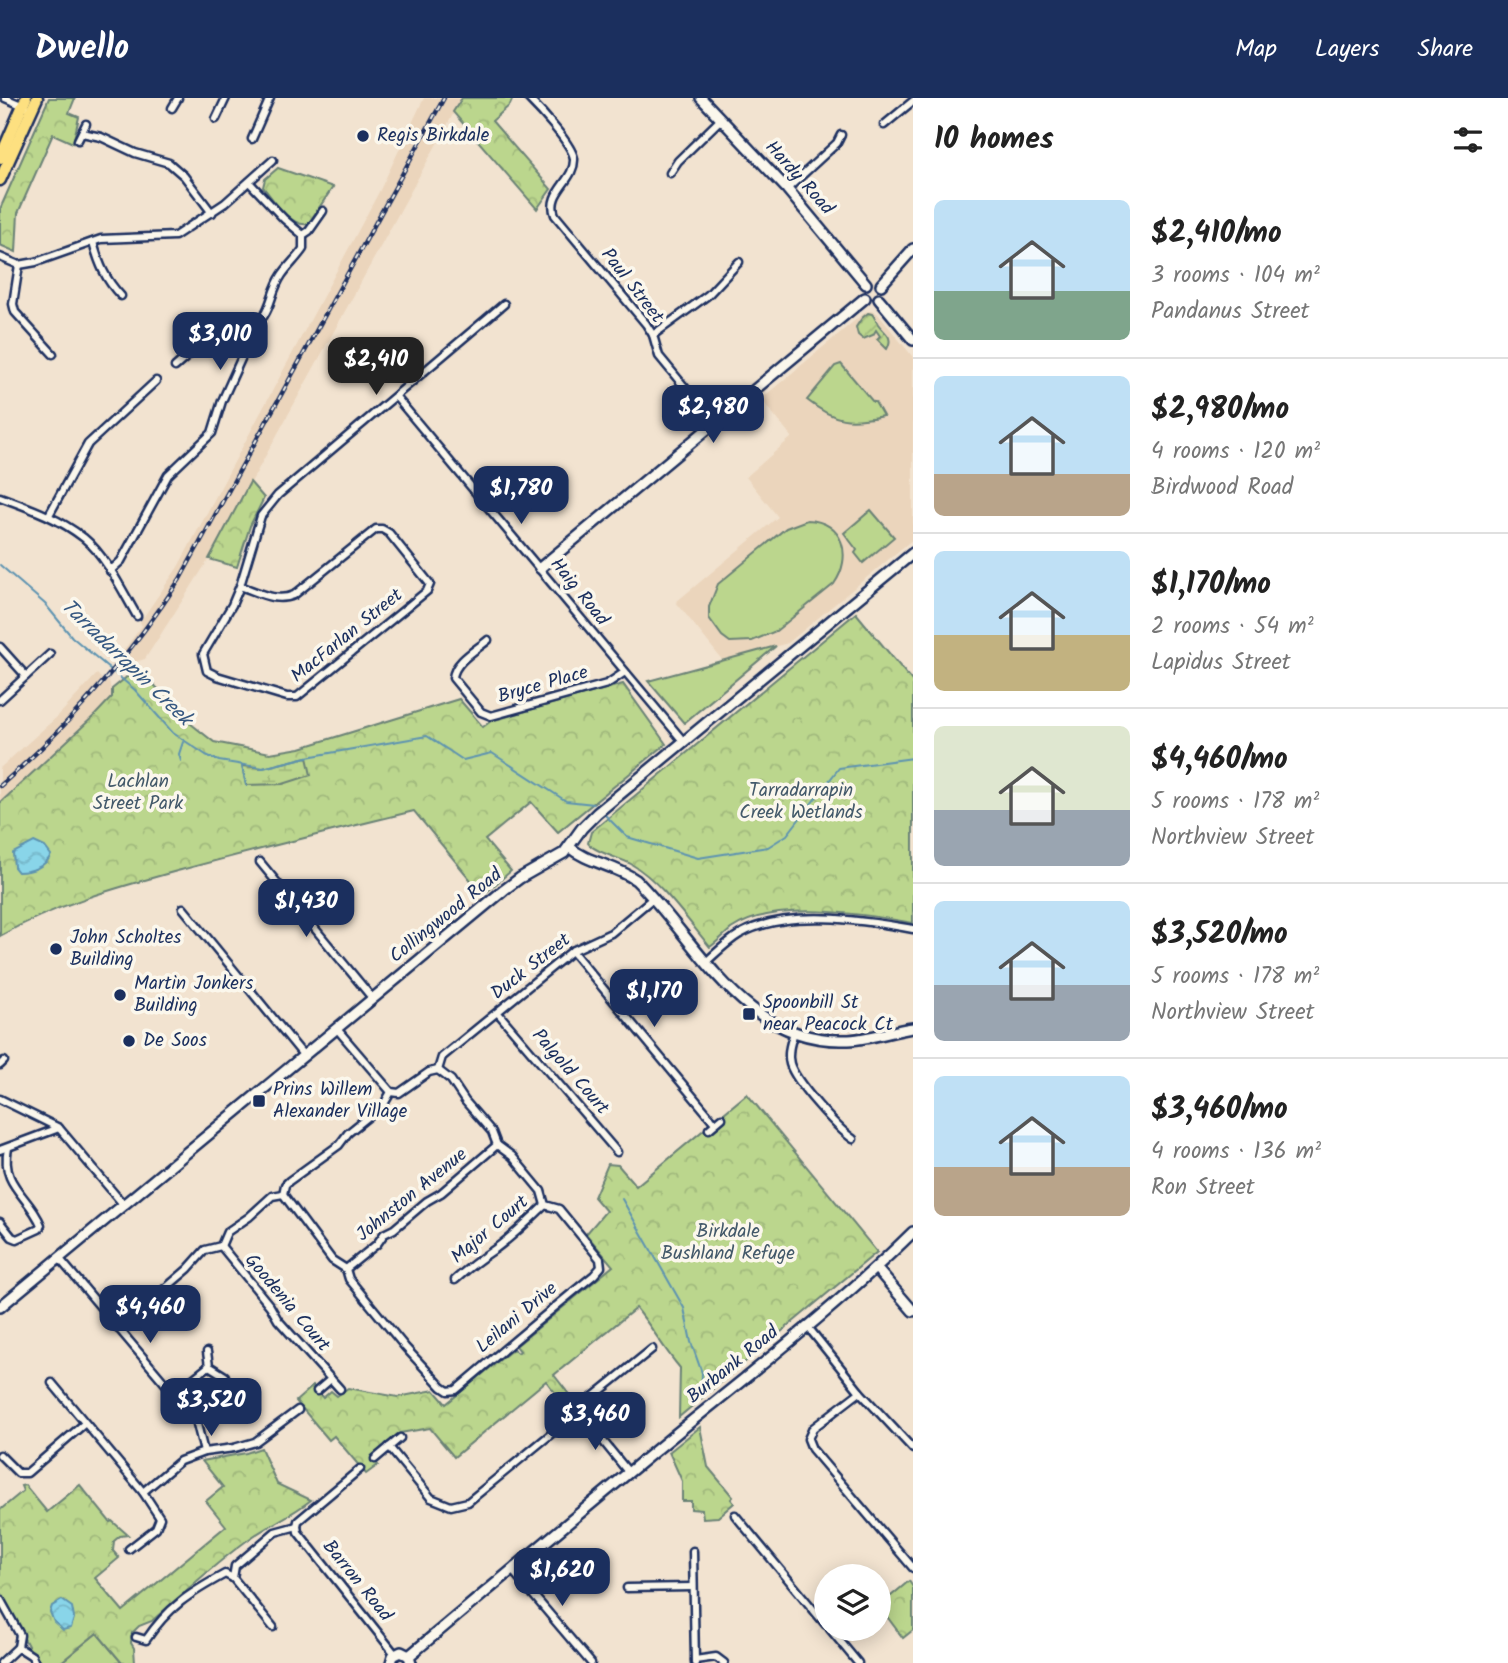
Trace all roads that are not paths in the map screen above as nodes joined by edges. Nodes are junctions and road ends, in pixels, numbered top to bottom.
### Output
1 (5, 98) edge
2 (37, 98) edge
3 (178, 98) edge
4 (226, 98) edge
5 (271, 98) edge
6 (528, 98) edge
7 (701, 98) edge
8 (913, 100) edge
9 (26, 104) edge
10 (172, 107) dead end
11 (216, 120) dead end
12 (721, 120) junction
13 (86, 124) dead end
14 (884, 125) dead end
15 (82, 133) junction
16 (841, 135) dead end
17 (252, 139) dead end
18 (78, 140) dead end
19 (0, 158) edge
20 (274, 159) dead end
21 (670, 173) dead end
22 (0, 180) edge
23 (248, 182) junction
24 (788, 189) junction
25 (323, 211) dead end
26 (212, 213) junction
27 (303, 235) junction
28 (93, 242) junction
29 (913, 249) edge
30 (0, 257) edge
31 (739, 262) dead end
32 (19, 265) junction
33 (866, 284) junction
34 (881, 285) junction
35 (121, 296) dead end
36 (865, 298) junction
37 (879, 299) junction
38 (504, 304) dead end
39 (245, 330) junction
40 (653, 335) junction
41 (913, 340) edge
42 (53, 354) dead end
43 (175, 367) dead end
44 (156, 381) dead end
45 (396, 397) junction
46 (715, 424) junction
47 (0, 497) edge
48 (49, 515) junction
49 (913, 553) edge
50 (540, 568) junction
51 (110, 571) junction
52 (240, 586) junction
53 (138, 616) dead end
54 (488, 640) dead end
55 (0, 647) edge
56 (50, 654) dead end
57 (625, 672) junction
58 (26, 676) junction
59 (0, 700) edge
60 (684, 742) junction
61 (569, 847) junction
62 (260, 863) dead end
63 (653, 898) junction
64 (183, 908) dead end
65 (913, 929) edge
66 (572, 951) junction
67 (706, 962) junction
68 (373, 999) junction
69 (498, 1013) junction
70 (913, 1028) edge
71 (337, 1029) junction
72 (794, 1032) junction
73 (304, 1056) junction
74 (438, 1070) junction
75 (391, 1092) junction
76 (0, 1099) edge
77 (59, 1128) junction
78 (709, 1129) dead end
79 (853, 1139) dead end
80 (497, 1144) junction
81 (8, 1148) junction
82 (0, 1150) edge
83 (617, 1152) dead end
84 (2, 1173) edge
85 (283, 1194) junction
86 (123, 1205) junction
87 (545, 1205) junction
88 (0, 1222) edge
89 (913, 1232) edge
90 (220, 1246) junction
91 (59, 1258) junction
92 (876, 1268) junction
93 (346, 1269) junction
94 (455, 1280) dead end
95 (0, 1307) edge
96 (913, 1311) edge
97 (808, 1327) junction
98 (118, 1329) junction
99 (652, 1349) dead end
100 (207, 1352) dead end
101 (209, 1366) junction
102 (225, 1376) dead end
103 (331, 1379) junction
104 (52, 1383) dead end
105 (340, 1389) dead end
106 (317, 1391) dead end
107 (860, 1392) junction
108 (175, 1393) junction
109 (298, 1410) dead end
110 (581, 1414) junction
111 (84, 1424) junction
112 (400, 1438) dead end
113 (389, 1447) junction
114 (913, 1449) edge
115 (204, 1452) junction
116 (0, 1455) edge
117 (375, 1459) dead end
118 (360, 1469) dead end
119 (629, 1473) junction
120 (143, 1492) junction
121 (735, 1515) dead end
122 (297, 1526) junction
123 (129, 1549) dead end
124 (694, 1551) dead end
125 (913, 1568) edge
126 (512, 1570) junction
127 (233, 1578) junction
128 (693, 1587) junction
129 (628, 1588) dead end
130 (0, 1599) edge
131 (814, 1610) edge
132 (273, 1627) dead end
133 (136, 1637) dead end
134 (146, 1640) junction
135 (840, 1641) edge
136 (18, 1647) junction
137 (151, 1647) dead end
138 (393, 1659) edge
139 (410, 1660) edge
140 (695, 1662) edge
141 (1, 1663) edge
142 (35, 1663) edge
143 (591, 1663) edge
144 (724, 1663) edge
145 (858, 1663) edge

1 - 9 street
2 - 9 main road
3 - 10 street
4 - 11 street
5 - 17 street
6 - 40 street, Paul Street
7 - 12 street, Hardy Road
8 - 14 street
9 - 19 main road
9 - 22 main road
12 - 21 street
12 - 24 street, Hardy Road
13 - 15 street
15 - 18 street
15 - 26 street
16 - 24 street
20 - 23 street
23 - 26 street
23 - 27 street
24 - 33 street, Hardy Road
25 - 27 street
26 - 28 street
27 - 39 street
28 - 32 street
28 - 35 street
29 - 34 street
30 - 32 street
31 - 40 street
32 - 42 street
33 - 34 street
33 - 36 street
34 - 37 street
36 - 37 street
36 - 46 street
37 - 41 street
38 - 45 street
39 - 43 street
39 - 51 street
40 - 46 street, Paul Street
44 - 48 street
45 - 50 street, Haig Road
45 - 52 street, MacFarlan Street
46 - 50 street
47 - 48 street
48 - 51 street
49 - 60 street, Collingwood Road
50 - 57 street, Haig Road
51 - 53 street
52 - 52 street, MacFarlan Street
54 - 57 street, Bryce Place
55 - 58 street
56 - 58 street
57 - 60 street, Haig Road
58 - 59 street
60 - 61 street, Collingwood Road
61 - 63 street
61 - 68 street, Collingwood Road
62 - 68 street
63 - 66 street, Duck Street
63 - 67 street
64 - 73 street
65 - 67 street
66 - 69 street, Duck Street
66 - 78 street
67 - 72 street
68 - 71 street, Collingwood Road
69 - 74 street, Duck Street
69 - 83 street, Palgold Court
70 - 72 street
71 - 73 street, Collingwood Road
71 - 75 street
72 - 79 street
73 - 86 street, Collingwood Road
74 - 75 street
74 - 80 street, Leilani Drive
75 - 85 street
76 - 77 street
77 - 81 street
77 - 86 street
80 - 87 street, Leilani Drive
80 - 93 street, Johnston Avenue
81 - 82 street
81 - 84 street
84 - 88 street
85 - 90 street
85 - 93 street, Leilani Drive
86 - 91 street, Collingwood Road
87 - 93 street, Leilani Drive
87 - 94 street, Major Court
89 - 92 street, Burbank Road
90 - 98 street
90 - 103 street, Goodenia Court
91 - 95 street, Collingwood Road
91 - 98 street
92 - 96 street
92 - 97 street, Burbank Road
97 - 107 street
97 - 119 street, Burbank Road
98 - 108 street
99 - 110 street
100 - 101 street
101 - 102 street
101 - 108 street
103 - 105 street, Goodenia Court
103 - 106 street, Goodenia Court
104 - 111 street
107 - 114 street
107 - 125 street
108 - 115 street
109 - 115 street
110 - 113 street
110 - 119 street
111 - 116 street
111 - 120 street
112 - 113 street
113 - 117 street
115 - 120 street
118 - 122 street
119 - 126 street, Burbank Road
120 - 123 street
121 - 131 street
122 - 127 street
122 - 138 street, Barron Road
124 - 128 street
126 - 139 street, Burbank Road
126 - 143 street
127 - 132 street
127 - 134 street
128 - 129 street
128 - 140 street
130 - 136 street
133 - 134 street
134 - 137 street
135 - 145 street
136 - 141 street
136 - 142 street
138 - 139 street
140 - 144 street

